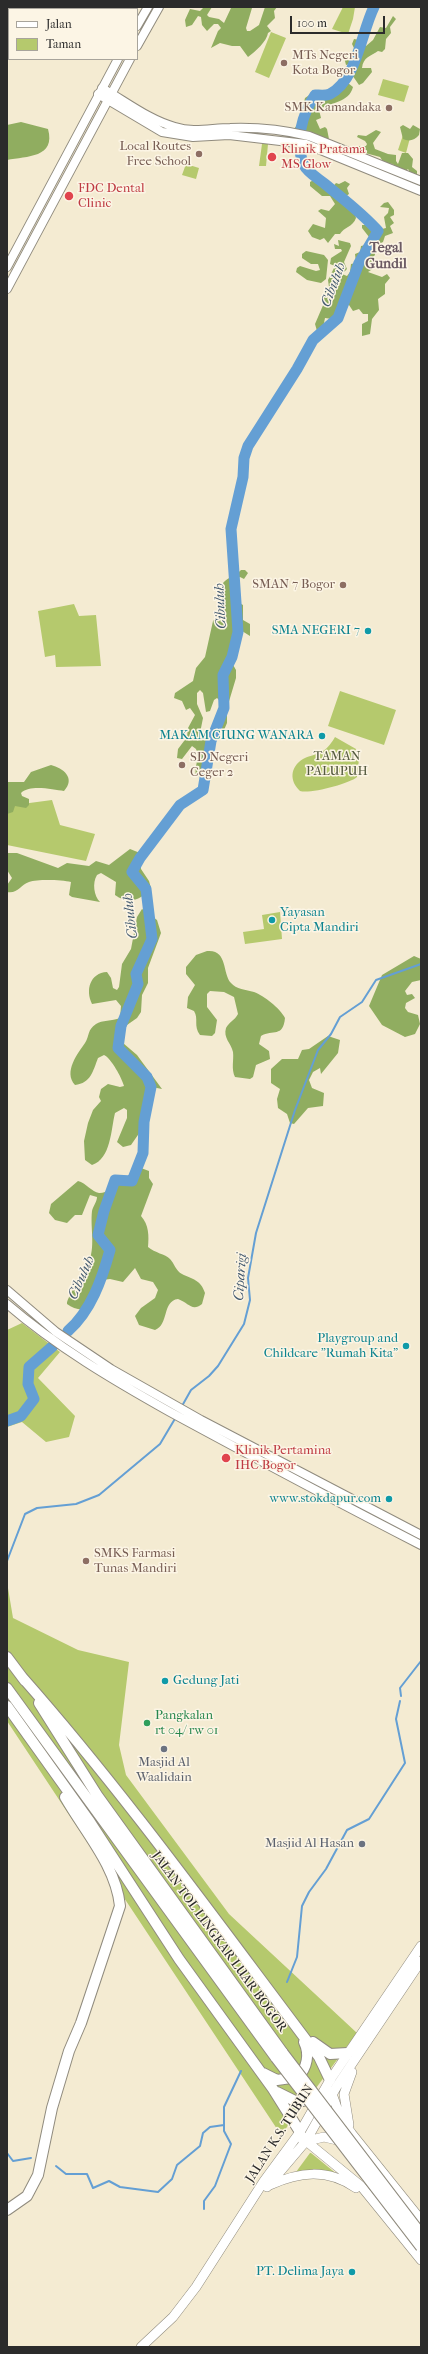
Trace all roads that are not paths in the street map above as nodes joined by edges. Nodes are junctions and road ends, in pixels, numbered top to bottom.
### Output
1 (148, 7) edge
2 (159, 7) edge
3 (138, 24) edge
4 (138, 44) edge
5 (117, 60) edge
6 (129, 60) edge
7 (100, 91) junction
8 (109, 96) junction
9 (421, 181) edge
10 (421, 191) edge
11 (7, 268) edge
12 (16, 273) junction
13 (7, 289) edge
14 (7, 1290) edge
15 (7, 1304) edge
16 (48, 1325) junction
17 (42, 1332) junction
18 (169, 1407) junction
19 (187, 1416) junction
20 (421, 1535) edge
21 (421, 1545) edge
22 (7, 1657) edge
23 (22, 1677) junction
24 (7, 1688) edge
25 (7, 1706) edge
26 (43, 1759) junction
27 (421, 1946) edge
28 (421, 1961) edge
29 (299, 2031) junction
30 (362, 2051) junction
31 (348, 2053) junction
32 (280, 2055) junction
33 (256, 2066) junction
34 (330, 2080) junction
35 (273, 2089) junction
36 (331, 2095) junction
37 (319, 2098) junction
38 (300, 2132) junction
39 (352, 2134) junction
40 (306, 2142) junction
41 (291, 2145) junction
42 (366, 2153) junction
43 (267, 2187) junction
44 (374, 2202) junction
45 (252, 2203) junction
46 (7, 2210) edge
47 (421, 2220) edge
48 (421, 2234) edge
49 (421, 2247) edge
50 (421, 2260) edge
51 (141, 2347) edge

1 - 3 main road
2 - 4 main road
5 - 7 main road
6 - 8 main road
7 - 8 main road
7 - 11 main road
8 - 9 main road
8 - 10 main road
8 - 12 main road
11 - 12 main road
12 - 13 main road
14 - 16 main road
15 - 17 main road
16 - 17 main road
16 - 18 main road
17 - 18 main road
18 - 19 main road
19 - 20 main road
19 - 21 main road
22 - 23 highway, JALAN TOL LINGKAR LUAR BOGOR
23 - 29 highway
23 - 32 highway, JALAN TOL LINGKAR LUAR BOGOR
24 - 32 highway, JALAN TOL LINGKAR LUAR BOGOR
25 - 26 highway
26 - 33 highway
26 - 46 highway
27 - 31 highway, JALAN K.S. TUBUN
28 - 30 highway
29 - 31 highway
29 - 33 highway
29 - 34 highway
30 - 36 highway
30 - 39 highway
31 - 34 highway, JALAN K.S. TUBUN
32 - 48 highway, JALAN TOL LINGKAR LUAR BOGOR, bridge
32 - 49 highway, JALAN TOL LINGKAR LUAR BOGOR, bridge
33 - 35 highway
34 - 36 highway
34 - 37 highway, JALAN K.S. TUBUN
35 - 37 highway
35 - 38 highway
36 - 37 highway
36 - 39 highway
36 - 40 highway
37 - 38 highway, JALAN K.S. TUBUN
38 - 40 highway
38 - 41 highway, JALAN K.S. TUBUN
39 - 42 highway
40 - 41 highway
40 - 42 highway
40 - 43 highway
40 - 44 highway
41 - 45 highway, JALAN K.S. TUBUN
42 - 47 highway
43 - 44 highway
43 - 45 highway
44 - 50 highway
45 - 51 highway, JALAN K.S. TUBUN

